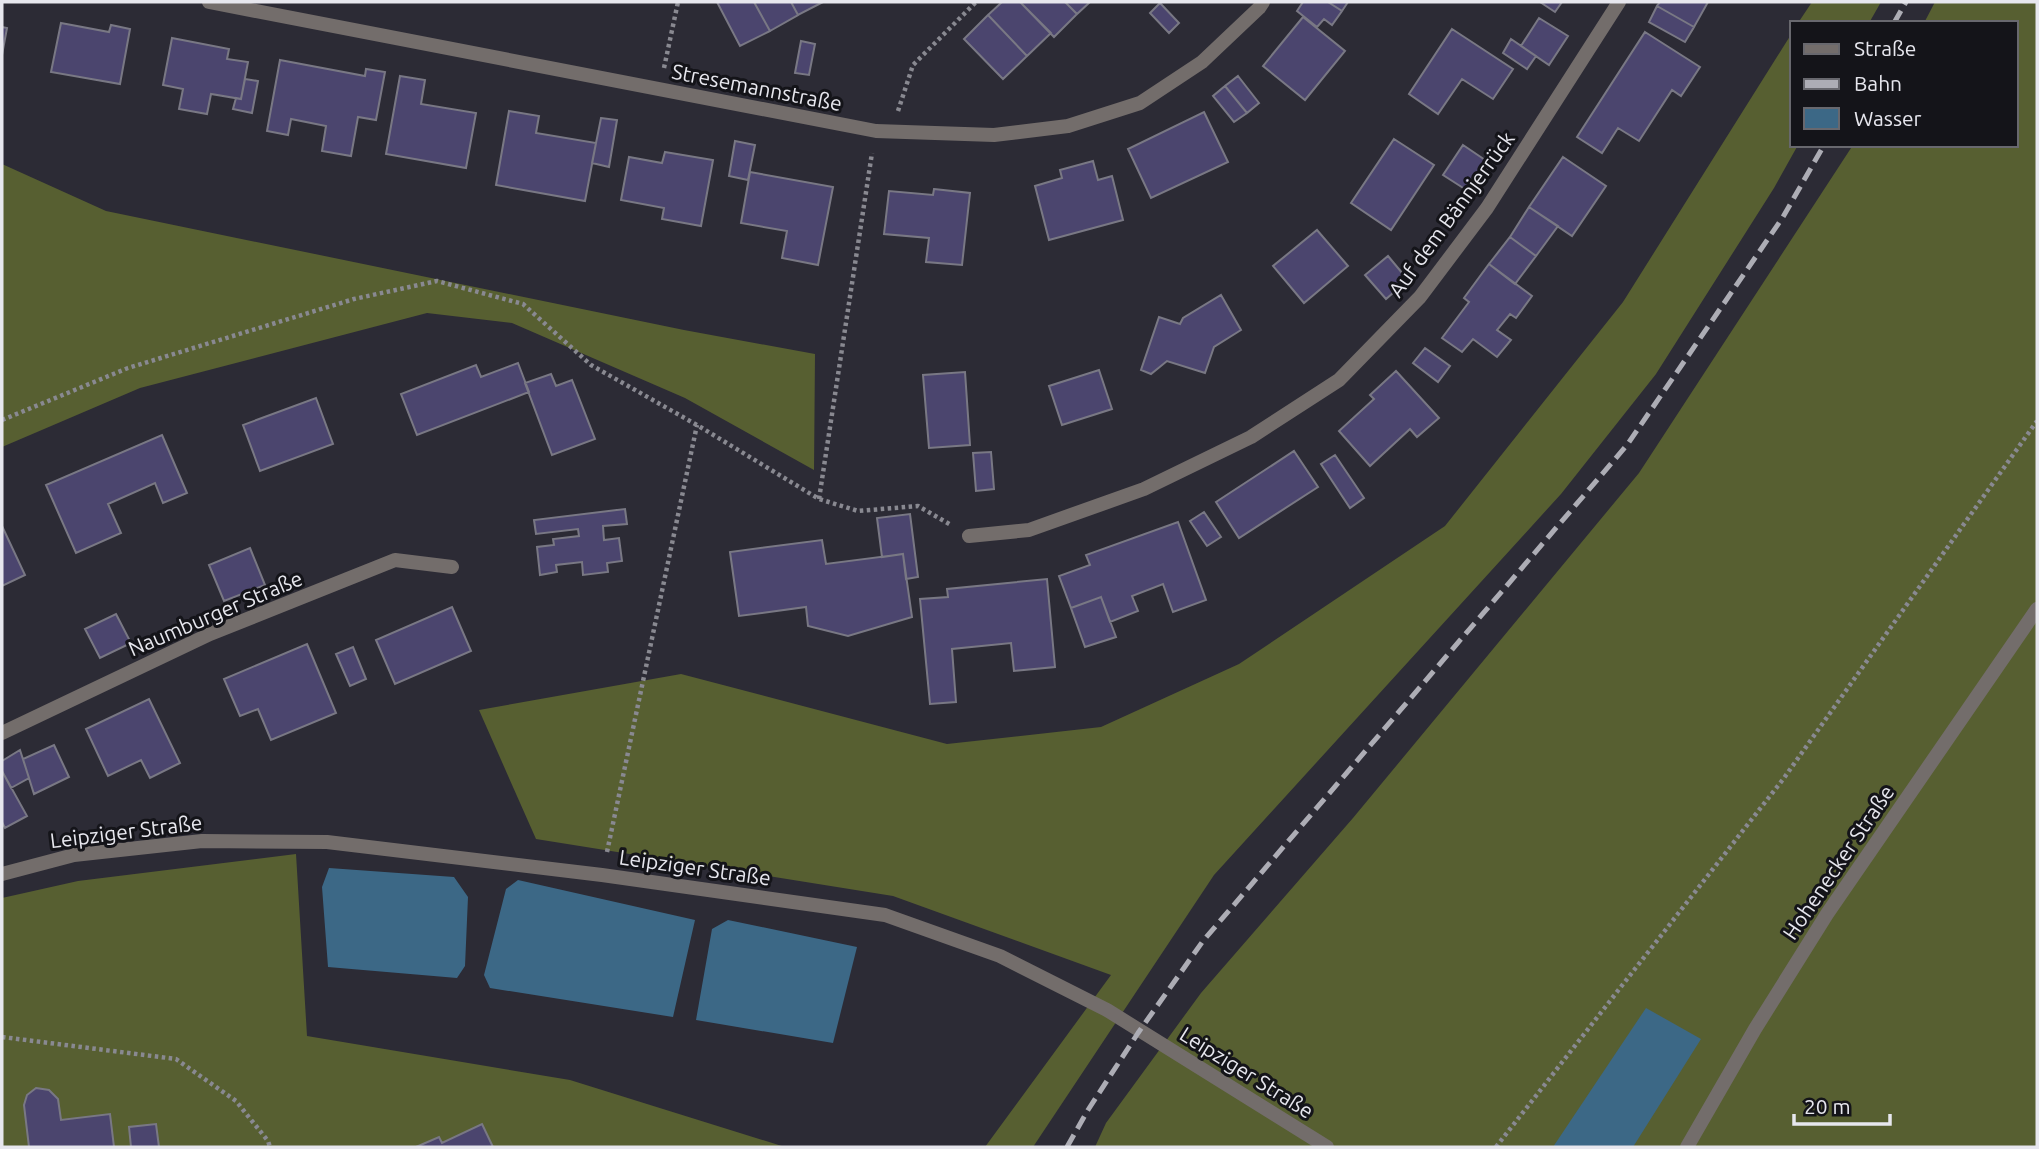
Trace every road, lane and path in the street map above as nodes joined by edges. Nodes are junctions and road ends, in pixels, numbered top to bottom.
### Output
1 (208, 2) edge
2 (678, 2) edge
3 (976, 2) edge
4 (1264, 2) edge
5 (1619, 2) edge
6 (665, 63) dead end
7 (903, 97) dead end
8 (876, 131) junction
9 (2, 420) edge
10 (2037, 421) edge
11 (697, 425) junction
12 (819, 499) junction
13 (969, 536) joint
14 (452, 567) dead end
15 (2037, 609) edge
16 (2, 733) edge
17 (2, 874) edge
18 (602, 875) junction
19 (2, 1037) edge
20 (270, 1147) edge
21 (1327, 1147) edge
22 (1496, 1147) edge
23 (1687, 1147) edge

1 - 8 street, Stresemannstraße
2 - 6 path, Stresemannstraße
3 - 7 path
4 - 8 street, Stresemannstraße
5 - 13 street, Auf dem Bännjerrück
8 - 12 path
9 - 11 path
10 - 22 path
11 - 12 path
11 - 18 path
12 - 13 path
14 - 16 street, Naumburger Straße
15 - 23 street, Hohenecker Straße
17 - 18 street, Leipziger Straße
18 - 21 street, Leipziger Straße
19 - 20 path

